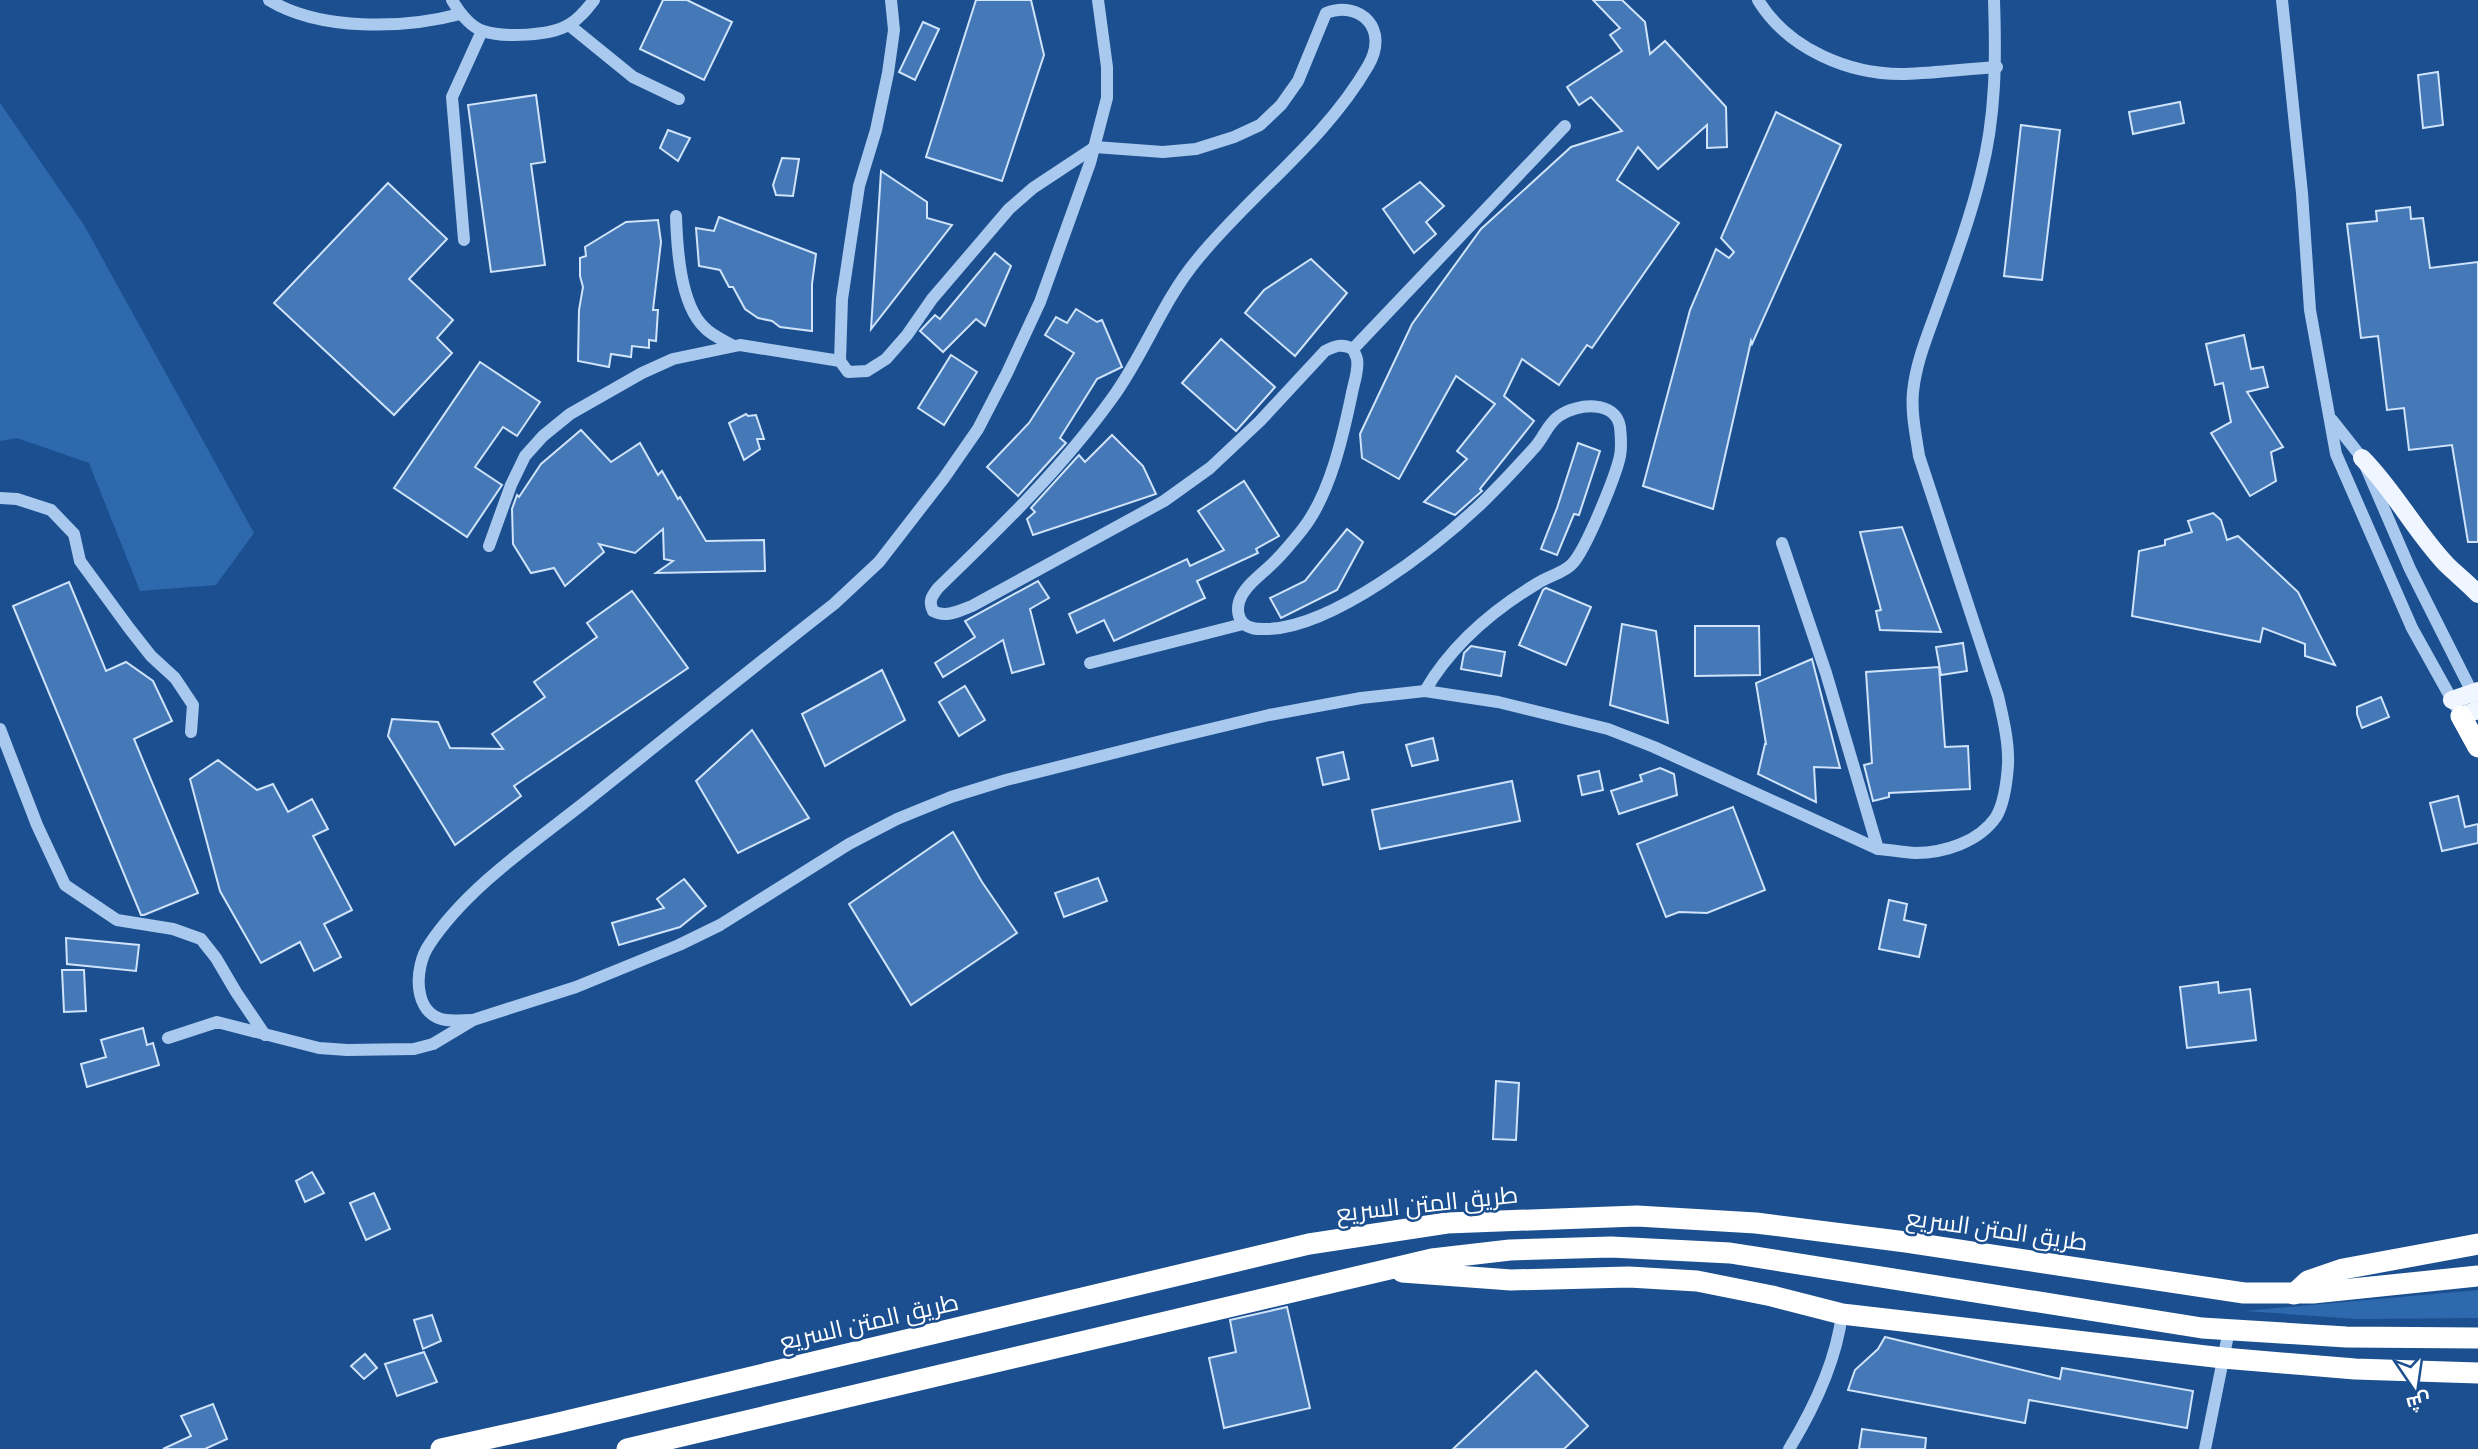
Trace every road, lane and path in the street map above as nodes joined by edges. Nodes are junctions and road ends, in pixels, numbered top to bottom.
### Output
1 (269, 0) edge
2 (452, 0) edge
3 (594, 0) edge
4 (891, 0) edge
5 (1098, 0) edge
6 (1758, 0) edge
7 (1994, 0) edge
8 (2282, 0) edge
9 (460, 14) junction
10 (569, 25) junction
11 (482, 31) junction
12 (1997, 67) junction
13 (680, 99) dead end
14 (1565, 125) dead end
15 (1095, 147) junction
16 (676, 216) dead end
17 (464, 240) dead end
18 (732, 345) junction
19 (1353, 349) junction
20 (840, 361) junction
21 (2331, 419) junction
22 (2362, 458) junction
23 (0, 498) edge
24 (1782, 543) dead end
25 (489, 546) dead end
26 (2478, 594) edge
27 (1243, 624) junction
28 (1090, 663) dead end
29 (1425, 691) junction
30 (2470, 702) edge
31 (0, 730) edge
32 (191, 732) dead end
33 (2478, 747) edge
34 (1878, 849) junction
35 (472, 1020) junction
36 (265, 1035) junction
37 (168, 1038) dead end
38 (2478, 1244) edge
39 (1379, 1271) junction
40 (2478, 1276) edge
41 (2294, 1294) junction
42 (1842, 1314) junction
43 (2228, 1330) junction
44 (2478, 1338) edge
45 (2223, 1358) junction
46 (2478, 1373) edge
47 (440, 1449) edge
48 (627, 1449) edge
49 (1789, 1449) edge
50 (2204, 1449) edge

1 - 9 street
2 - 9 street
3 - 10 street
4 - 20 street
5 - 15 street
6 - 12 street
7 - 12 street
8 - 21 street
9 - 11 street
10 - 11 street
10 - 13 street
11 - 17 street
12 - 34 street
14 - 19 street
15 - 19 street
15 - 20 street
15 - 35 street
16 - 18 street
18 - 20 street
18 - 25 street
19 - 27 street
21 - 22 street
21 - 30 street
22 - 26 main road
22 - 30 street
23 - 32 street
24 - 34 street
27 - 28 street
27 - 29 street
29 - 34 street
29 - 35 street
30 - 33 highway
31 - 36 street
35 - 36 street
36 - 37 street
38 - 41 highway
39 - 42 highway
39 - 43 highway
39 - 48 highway
40 - 41 highway, طريق المتن السريع
41 - 47 highway, طريق المتن السريع
42 - 45 highway
42 - 49 street
43 - 44 highway
43 - 45 street
45 - 46 highway
45 - 50 street

